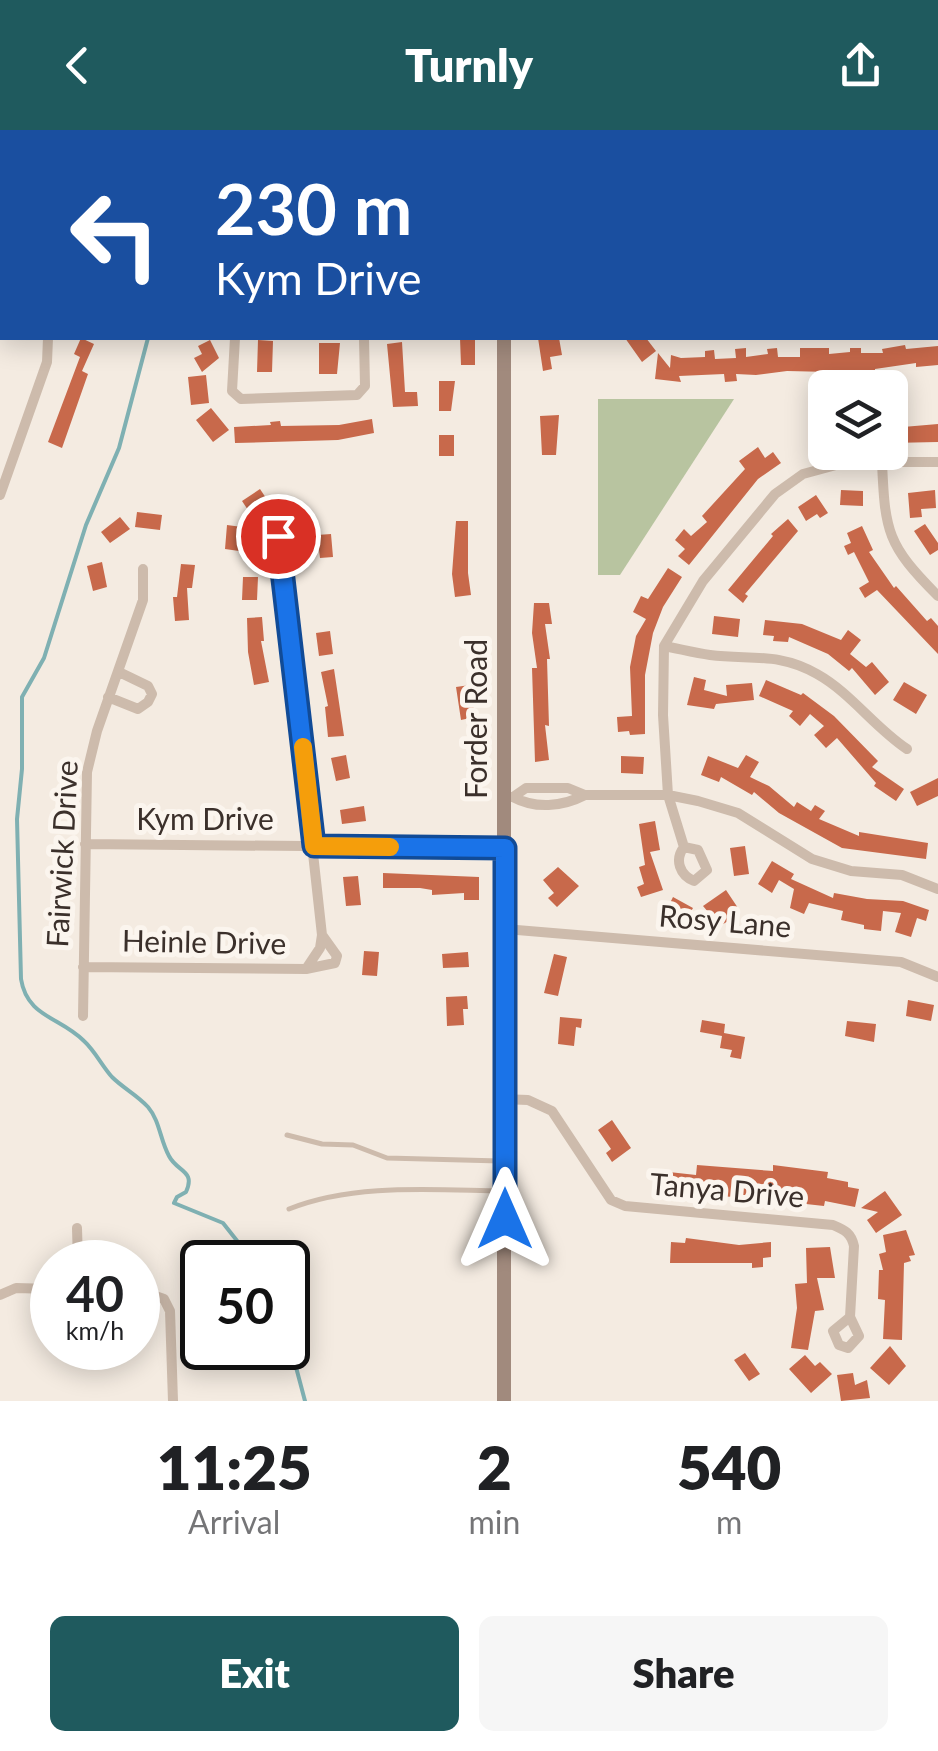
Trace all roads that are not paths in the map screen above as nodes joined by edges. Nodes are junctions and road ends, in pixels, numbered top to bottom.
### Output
1 (48, 340) edge
2 (235, 340) edge
3 (364, 340) edge
4 (504, 340) edge
5 (908, 462) edge
6 (938, 462) edge
7 (818, 470) edge
8 (883, 470) edge
9 (0, 496) edge
10 (278, 536) dead end
11 (143, 568) dead end
12 (938, 596) edge
13 (664, 646) junction
14 (119, 672) junction
15 (108, 697) junction
16 (906, 749) dead end
17 (668, 795) junction
18 (508, 797) junction
19 (84, 844) junction
20 (314, 846) junction
21 (684, 847) dead end
22 (505, 848) junction
23 (938, 889) edge
24 (504, 929) junction
25 (322, 935) junction
26 (83, 967) junction
27 (306, 969) junction
28 (938, 977) edge
29 (83, 1016) dead end
30 (505, 1099) junction
31 (287, 1135) dead end
32 (504, 1161) junction
33 (505, 1191) junction
34 (289, 1209) dead end
35 (77, 1228) dead end
36 (77, 1240) edge
37 (30, 1288) edge
38 (0, 1295) edge
39 (160, 1298) edge
40 (850, 1317) dead end
41 (173, 1401) edge
42 (504, 1401) edge

1 - 9 street
2 - 3 street
4 - 18 main road, Forder Road
5 - 6 street
7 - 13 street
8 - 12 street
10 - 20 street
11 - 14 street, Fairwick Drive
13 - 16 street
13 - 17 street
14 - 15 street, Fairwick Drive
14 - 15 street
15 - 19 street, Fairwick Drive
17 - 18 street
17 - 21 street
17 - 23 street
18 - 22 main road, Forder Road
19 - 20 street, Kym Drive
19 - 26 street, Fairwick Drive
20 - 22 street, Kym Drive
20 - 25 street
22 - 24 main road, Forder Road
24 - 28 street, Rosy Lane
24 - 30 main road, Forder Road
25 - 27 street, Heinle Drive
25 - 27 street
26 - 27 street, Heinle Drive
26 - 29 street, Fairwick Drive
30 - 32 main road, Forder Road
30 - 40 street, Tanya Drive
31 - 32 lane
32 - 33 main road, Forder Road
33 - 34 lane
33 - 42 main road, Forder Road
35 - 36 street
37 - 38 street
39 - 41 street

